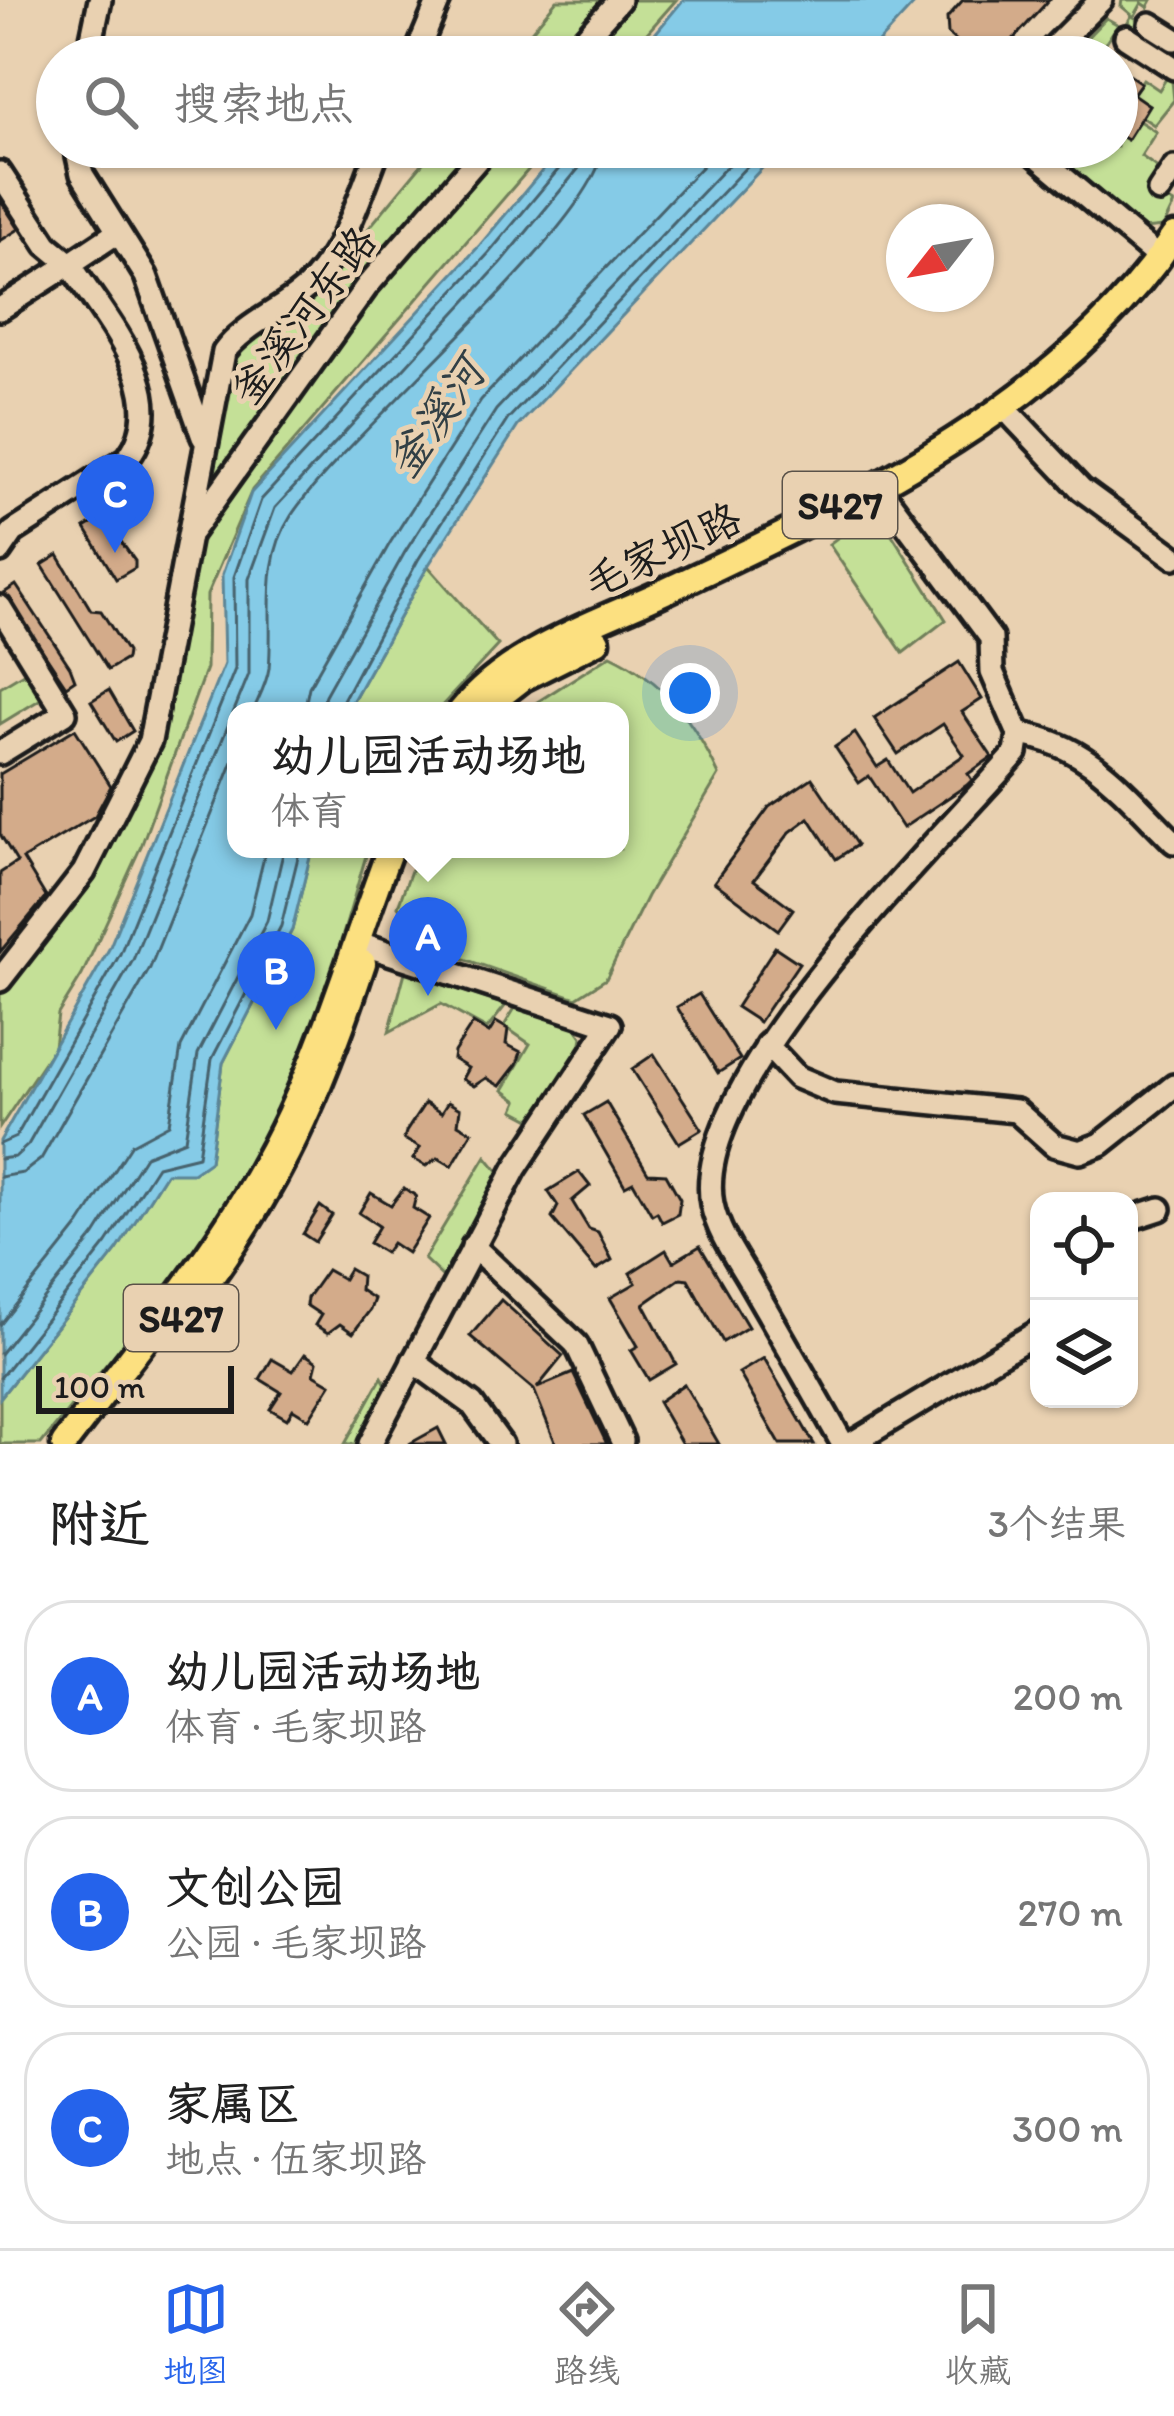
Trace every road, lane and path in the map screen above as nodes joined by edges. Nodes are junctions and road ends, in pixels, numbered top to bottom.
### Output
1 (100, 0) edge
2 (439, 0) edge
3 (619, 0) edge
4 (1101, 0) edge
5 (1150, 24) dead end
6 (92, 36) edge
7 (424, 36) edge
8 (587, 36) edge
9 (1065, 36) edge
10 (1174, 39) edge
11 (1138, 45) edge
12 (1174, 68) edge
13 (81, 168) edge
14 (371, 168) edge
15 (470, 168) edge
16 (1053, 168) edge
17 (1174, 168) edge
18 (0, 173) edge
19 (1159, 190) dead end
20 (118, 232) junction
21 (1174, 236) edge
22 (1167, 261) edge
23 (70, 264) junction
24 (0, 309) edge
25 (1012, 417) junction
26 (205, 444) junction
27 (887, 498) junction
28 (189, 535) junction
29 (0, 551) edge
30 (1174, 556) edge
31 (0, 607) edge
32 (471, 702) edge
33 (493, 702) edge
34 (1019, 734) junction
35 (0, 753) edge
36 (1174, 842) edge
37 (387, 858) edge
38 (402, 858) edge
39 (368, 946) junction
40 (0, 980) edge
41 (767, 1045) junction
42 (1174, 1086) edge
43 (1160, 1209) dead end
44 (1138, 1217) edge
45 (472, 1246) junction
46 (1030, 1336) edge
47 (413, 1361) junction
48 (622, 1441) dead end
49 (64, 1444) edge
50 (83, 1444) edge
51 (370, 1444) edge
52 (501, 1444) edge
53 (847, 1444) edge

1 - 6 street
2 - 7 street
3 - 8 street
4 - 9 street
5 - 10 street
11 - 12 street
13 - 20 street
14 - 26 street
15 - 28 street, 釜溪河东路
16 - 22 street
17 - 19 street
18 - 23 street
20 - 23 street
20 - 26 street
21 - 22 main road, 毛家坝路 / S427
22 - 25 main road, 毛家坝路 / S427
22 - 32 main road, 毛家坝路 / S427
23 - 24 street
23 - 29 street
25 - 27 main road, 毛家坝路 / S427
25 - 30 street
26 - 28 street
27 - 33 main road, 毛家坝路 / S427
27 - 34 street
28 - 40 street
31 - 35 street
34 - 36 street
34 - 41 street
37 - 49 main road, S427
38 - 39 main road, S427
39 - 45 street
39 - 50 main road, S427
41 - 42 street
41 - 53 street
43 - 44 street
45 - 47 street
45 - 48 street
46 - 53 street
47 - 51 street
47 - 52 street

